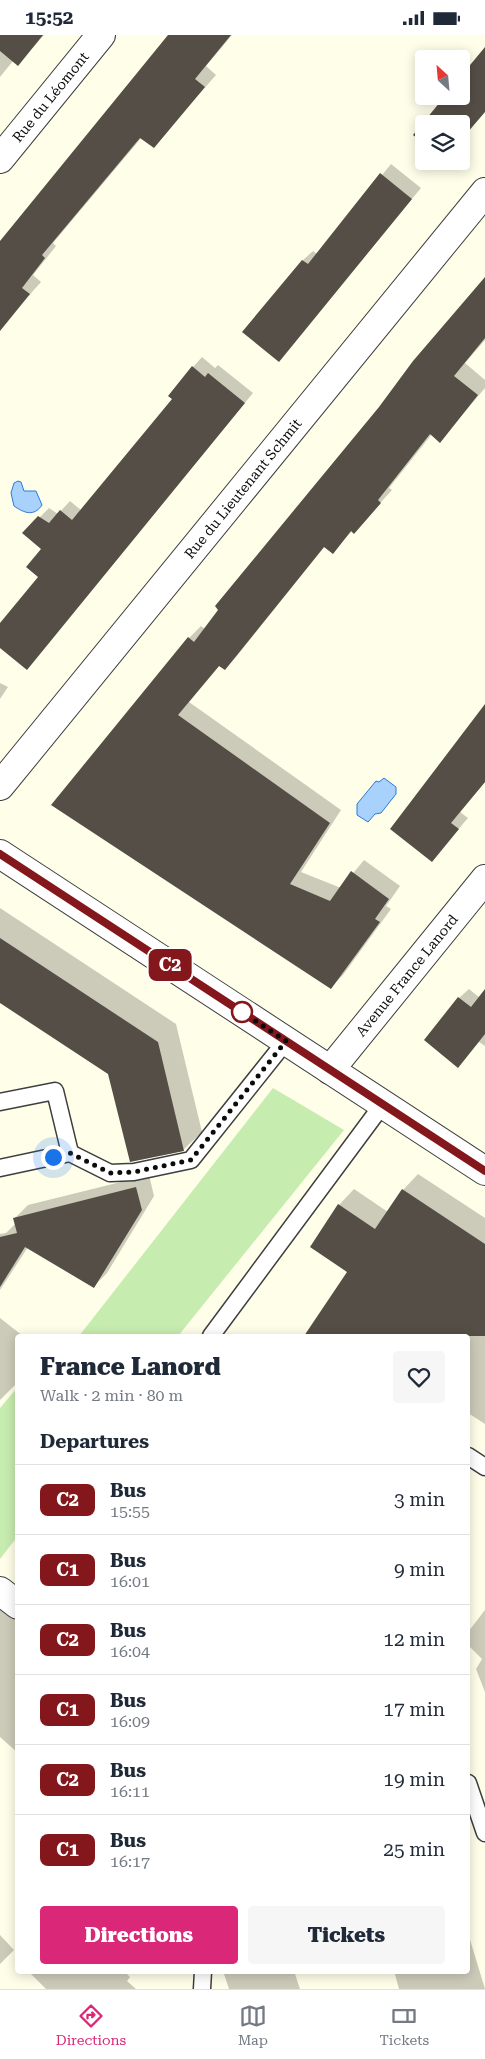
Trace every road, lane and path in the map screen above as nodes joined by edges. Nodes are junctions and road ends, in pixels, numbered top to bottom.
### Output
1 (101, 35) edge
2 (0, 159) edge
3 (485, 192) edge
4 (0, 786) edge
5 (0, 854) edge
6 (485, 879) edge
7 (286, 1041) junction
8 (330, 1070) junction
9 (0, 1102) edge
10 (383, 1104) junction
11 (70, 1153) junction
12 (0, 1168) edge
13 (485, 1171) edge
14 (212, 1334) edge
15 (470, 1457) edge
16 (485, 1467) edge
17 (0, 1591) edge
18 (15, 1603) edge
19 (470, 1789) edge
20 (485, 1833) edge
21 (203, 1974) edge
22 (202, 1989) edge

1 - 2 street, Rue du Léomont
3 - 4 street, Rue du Lieutenant Schmit
5 - 7 street
6 - 8 street, Avenue France Lanord
7 - 8 street
7 - 11 lane
8 - 10 street
9 - 11 lane
10 - 13 street
10 - 14 lane
11 - 12 lane
15 - 16 lane
17 - 18 street
19 - 20 lane
21 - 22 lane

